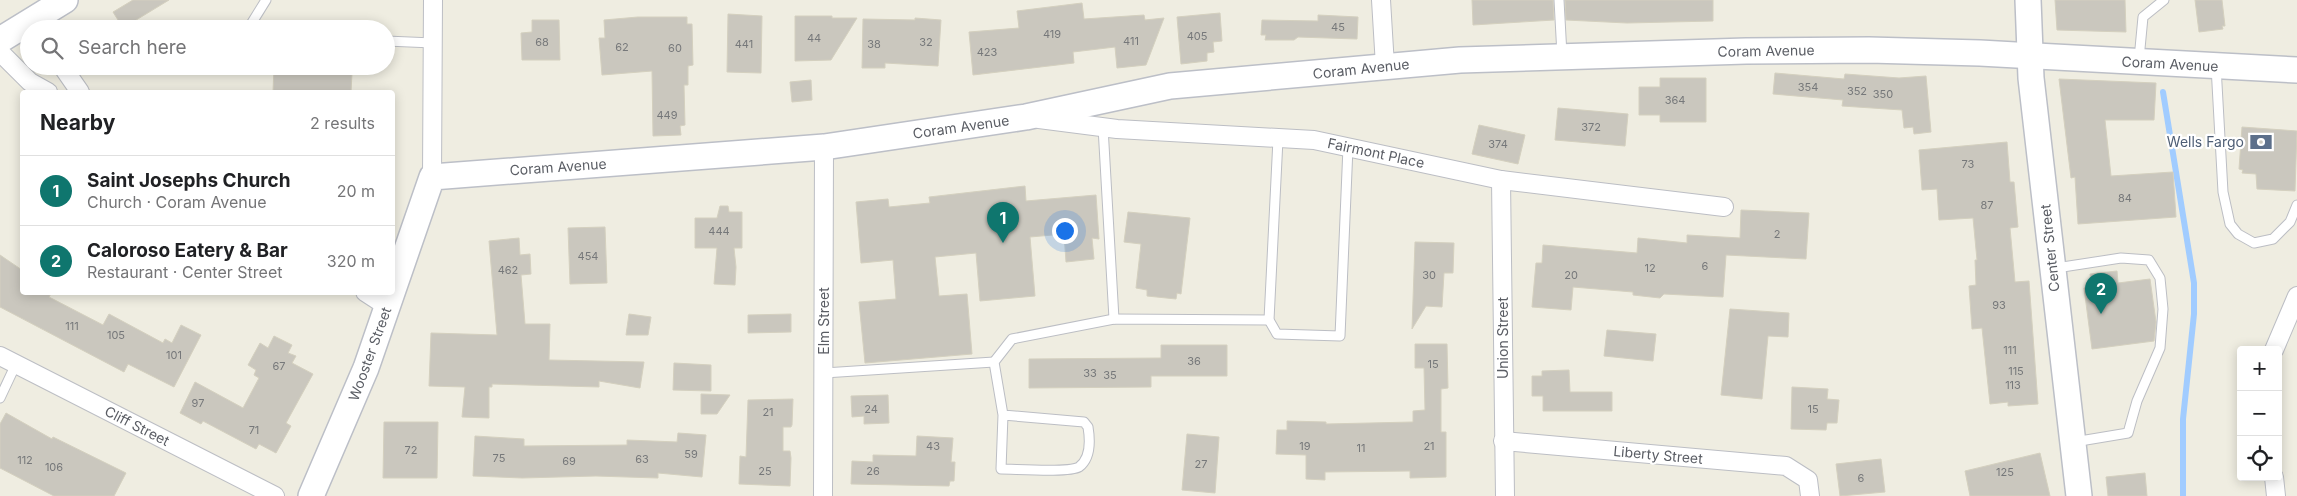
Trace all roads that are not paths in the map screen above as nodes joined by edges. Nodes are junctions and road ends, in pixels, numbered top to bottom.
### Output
1 (65, 0) edge
2 (266, 0) edge
3 (433, 0) edge
4 (1381, 0) edge
5 (1559, 0) edge
6 (2028, 0) edge
7 (2164, 0) edge
8 (42, 20) edge
9 (254, 20) edge
10 (20, 32) edge
11 (0, 40) edge
12 (395, 41) edge
13 (433, 43) junction
14 (0, 52) edge
15 (1562, 56) junction
16 (2030, 57) junction
17 (2138, 62) junction
18 (1385, 66) junction
19 (2216, 66) junction
20 (2297, 70) edge
21 (20, 72) edge
22 (23, 75) edge
23 (68, 75) edge
24 (44, 90) edge
25 (79, 90) edge
26 (1026, 117) junction
27 (1103, 127) junction
28 (1278, 139) junction
29 (824, 147) junction
30 (1348, 147) junction
31 (432, 177) junction
32 (1501, 180) junction
33 (2297, 206) edge
34 (1724, 207) dead end
35 (2052, 268) junction
36 (395, 285) edge
37 (370, 295) edge
38 (392, 295) edge
39 (2297, 296) edge
40 (388, 306) junction
41 (1114, 318) junction
42 (1269, 320) junction
43 (2276, 346) edge
44 (0, 356) edge
45 (994, 362) junction
46 (16, 364) junction
47 (824, 373) junction
48 (0, 398) edge
49 (1003, 416) junction
50 (1503, 441) junction
51 (2071, 443) junction
52 (2274, 481) edge
53 (1809, 488) edge
54 (275, 496) edge
55 (311, 496) edge
56 (823, 496) edge
57 (1505, 496) edge
58 (2078, 496) edge
59 (2276, 496) edge

1 - 8 main road
2 - 9 lane
3 - 13 street, Wooster Street
4 - 18 street
5 - 15 lane
6 - 16 main road, Center Street
7 - 17 lane
10 - 11 main road
12 - 13 lane
13 - 31 street, Wooster Street
14 - 21 street
15 - 16 main road, Coram Avenue
15 - 18 main road, Coram Avenue
16 - 17 main road, Coram Avenue
16 - 35 main road, Center Street
17 - 19 main road, Coram Avenue
18 - 26 main road, Coram Avenue
19 - 20 main road, Coram Avenue
19 - 33 lane
22 - 24 street
23 - 25 street
26 - 27 street, Fairmont Place
26 - 29 main road, Coram Avenue
27 - 28 street, Fairmont Place
27 - 41 lane
28 - 30 street, Fairmont Place
28 - 42 lane
29 - 31 main road, Coram Avenue
29 - 47 street, Elm Street
30 - 32 street, Fairmont Place
30 - 42 lane
31 - 36 main road, Wooster Street
32 - 34 street, Fairmont Place
32 - 50 street, Union Street
35 - 51 main road, Center Street
35 - 51 lane
37 - 40 street
38 - 40 main road, Wooster Street
39 - 43 street
40 - 55 main road, Wooster Street
41 - 42 lane
41 - 45 lane
44 - 46 street, Cliff Street
45 - 47 lane
45 - 49 lane
46 - 48 lane
46 - 54 street, Cliff Street
47 - 56 street, Elm Street
49 - 49 lane
50 - 53 street, Liberty Street
50 - 57 street, Union Street
51 - 58 main road, Center Street
52 - 59 street

